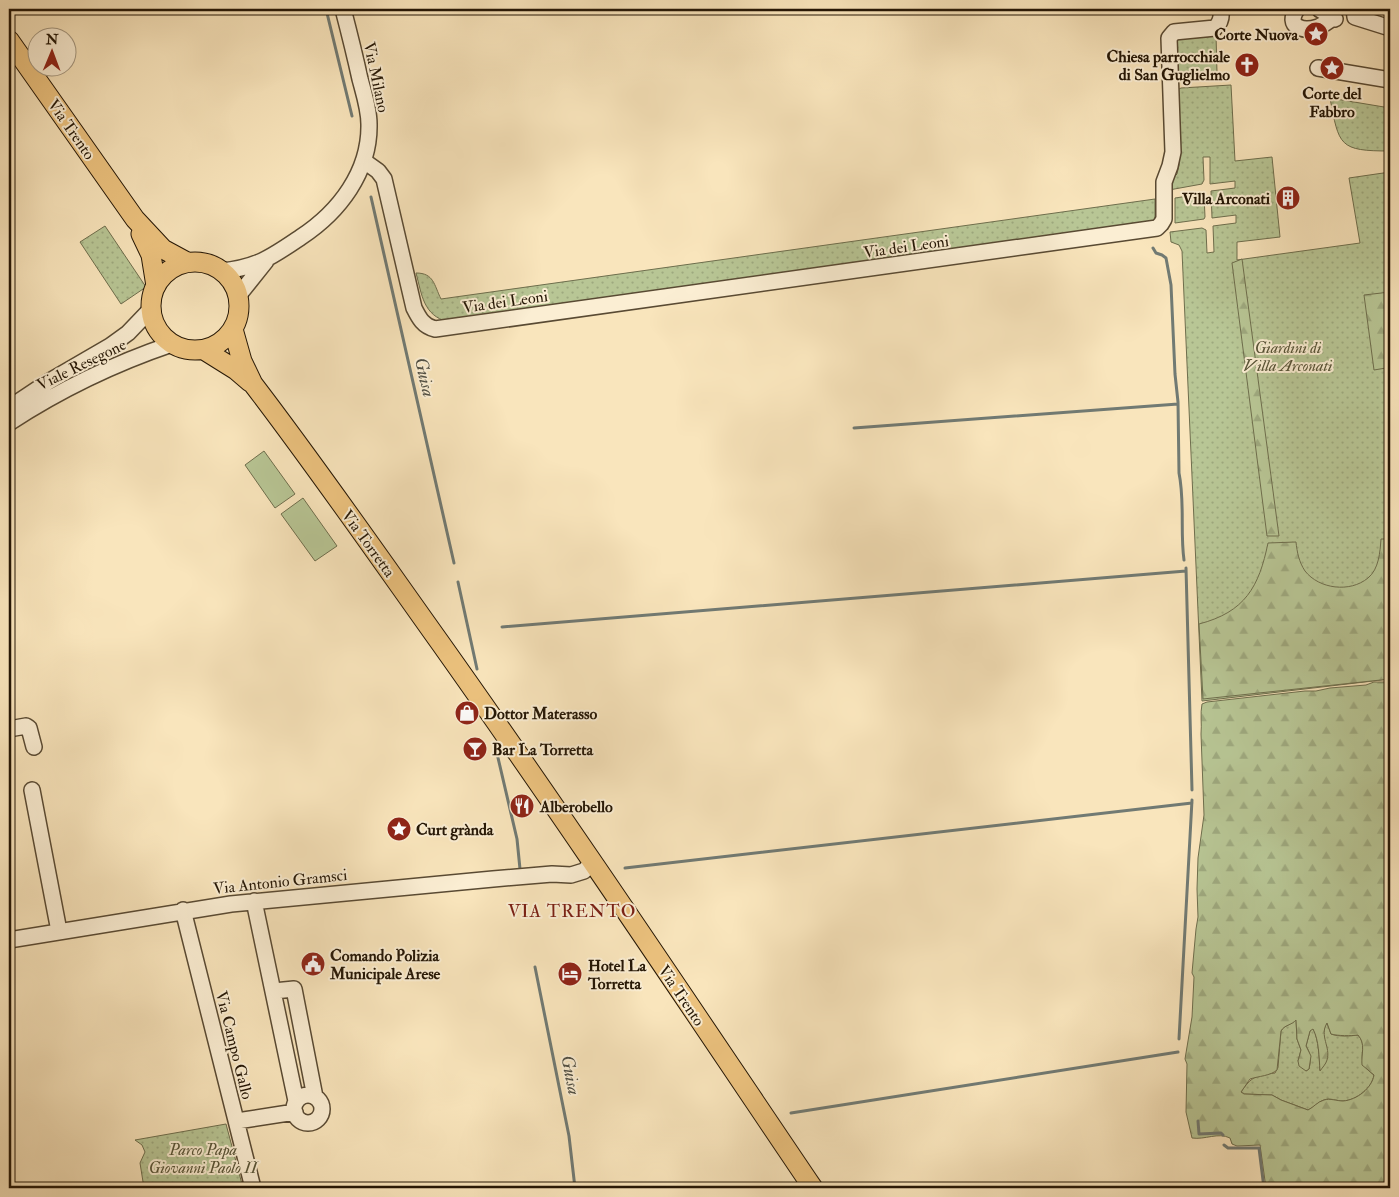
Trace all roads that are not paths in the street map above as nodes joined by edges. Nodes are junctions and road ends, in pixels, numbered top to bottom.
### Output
1 (343, 9) edge
2 (1221, 9) edge
3 (1297, 9) edge
4 (1319, 9) edge
5 (1345, 17) edge
6 (1390, 28) edge
7 (9, 40) edge
8 (1318, 68) dead end
9 (1390, 80) edge
10 (364, 162) junction
11 (148, 240) junction
12 (266, 260) junction
13 (187, 262) junction
14 (222, 271) junction
15 (156, 286) junction
16 (238, 296) junction
17 (151, 309) junction
18 (233, 329) junction
19 (172, 344) junction
20 (204, 350) junction
21 (253, 384) junction
22 (9, 408) edge
23 (9, 423) edge
24 (483, 703) joint
25 (9, 729) edge
26 (34, 747) dead end
27 (32, 790) dead end
28 (593, 862) junction
29 (254, 901) junction
30 (183, 910) junction
31 (58, 931) junction
32 (9, 940) edge
33 (274, 991) junction
34 (315, 1097) junction
35 (295, 1107) junction
36 (237, 1121) junction
37 (253, 1188) edge
38 (813, 1188) edge

1 - 10 street, Via Milano
2 - 10 street, Via dei Leoni
3 - 5 street
4 - 5 street
5 - 6 street
7 - 11 main road, Via Trento
8 - 9 street
10 - 12 street, Via Milano
11 - 13 main road
11 - 15 main road
12 - 14 street
12 - 16 street
13 - 14 main road
13 - 15 main road
14 - 16 main road
15 - 17 main road
16 - 18 main road
17 - 19 main road
17 - 22 street, Viale Resegone
18 - 20 main road
18 - 21 main road, Via Torretta
19 - 20 main road
19 - 23 street, Viale Resegone
20 - 21 main road, Via Torretta
21 - 24 main road, Via Torretta
24 - 28 main road, Via Trento
25 - 26 street
27 - 31 street
28 - 29 street, Via Antonio Gramsci
28 - 38 main road, Via Trento
29 - 30 street, Via Antonio Gramsci
29 - 33 street
30 - 31 street, Via Antonio Gramsci
30 - 36 street, Via Campo Gallo
31 - 32 street, Via Antonio Gramsci
33 - 34 street
33 - 35 street
34 - 35 street
34 - 35 street
35 - 36 street
36 - 37 street, Via Campo Gallo

